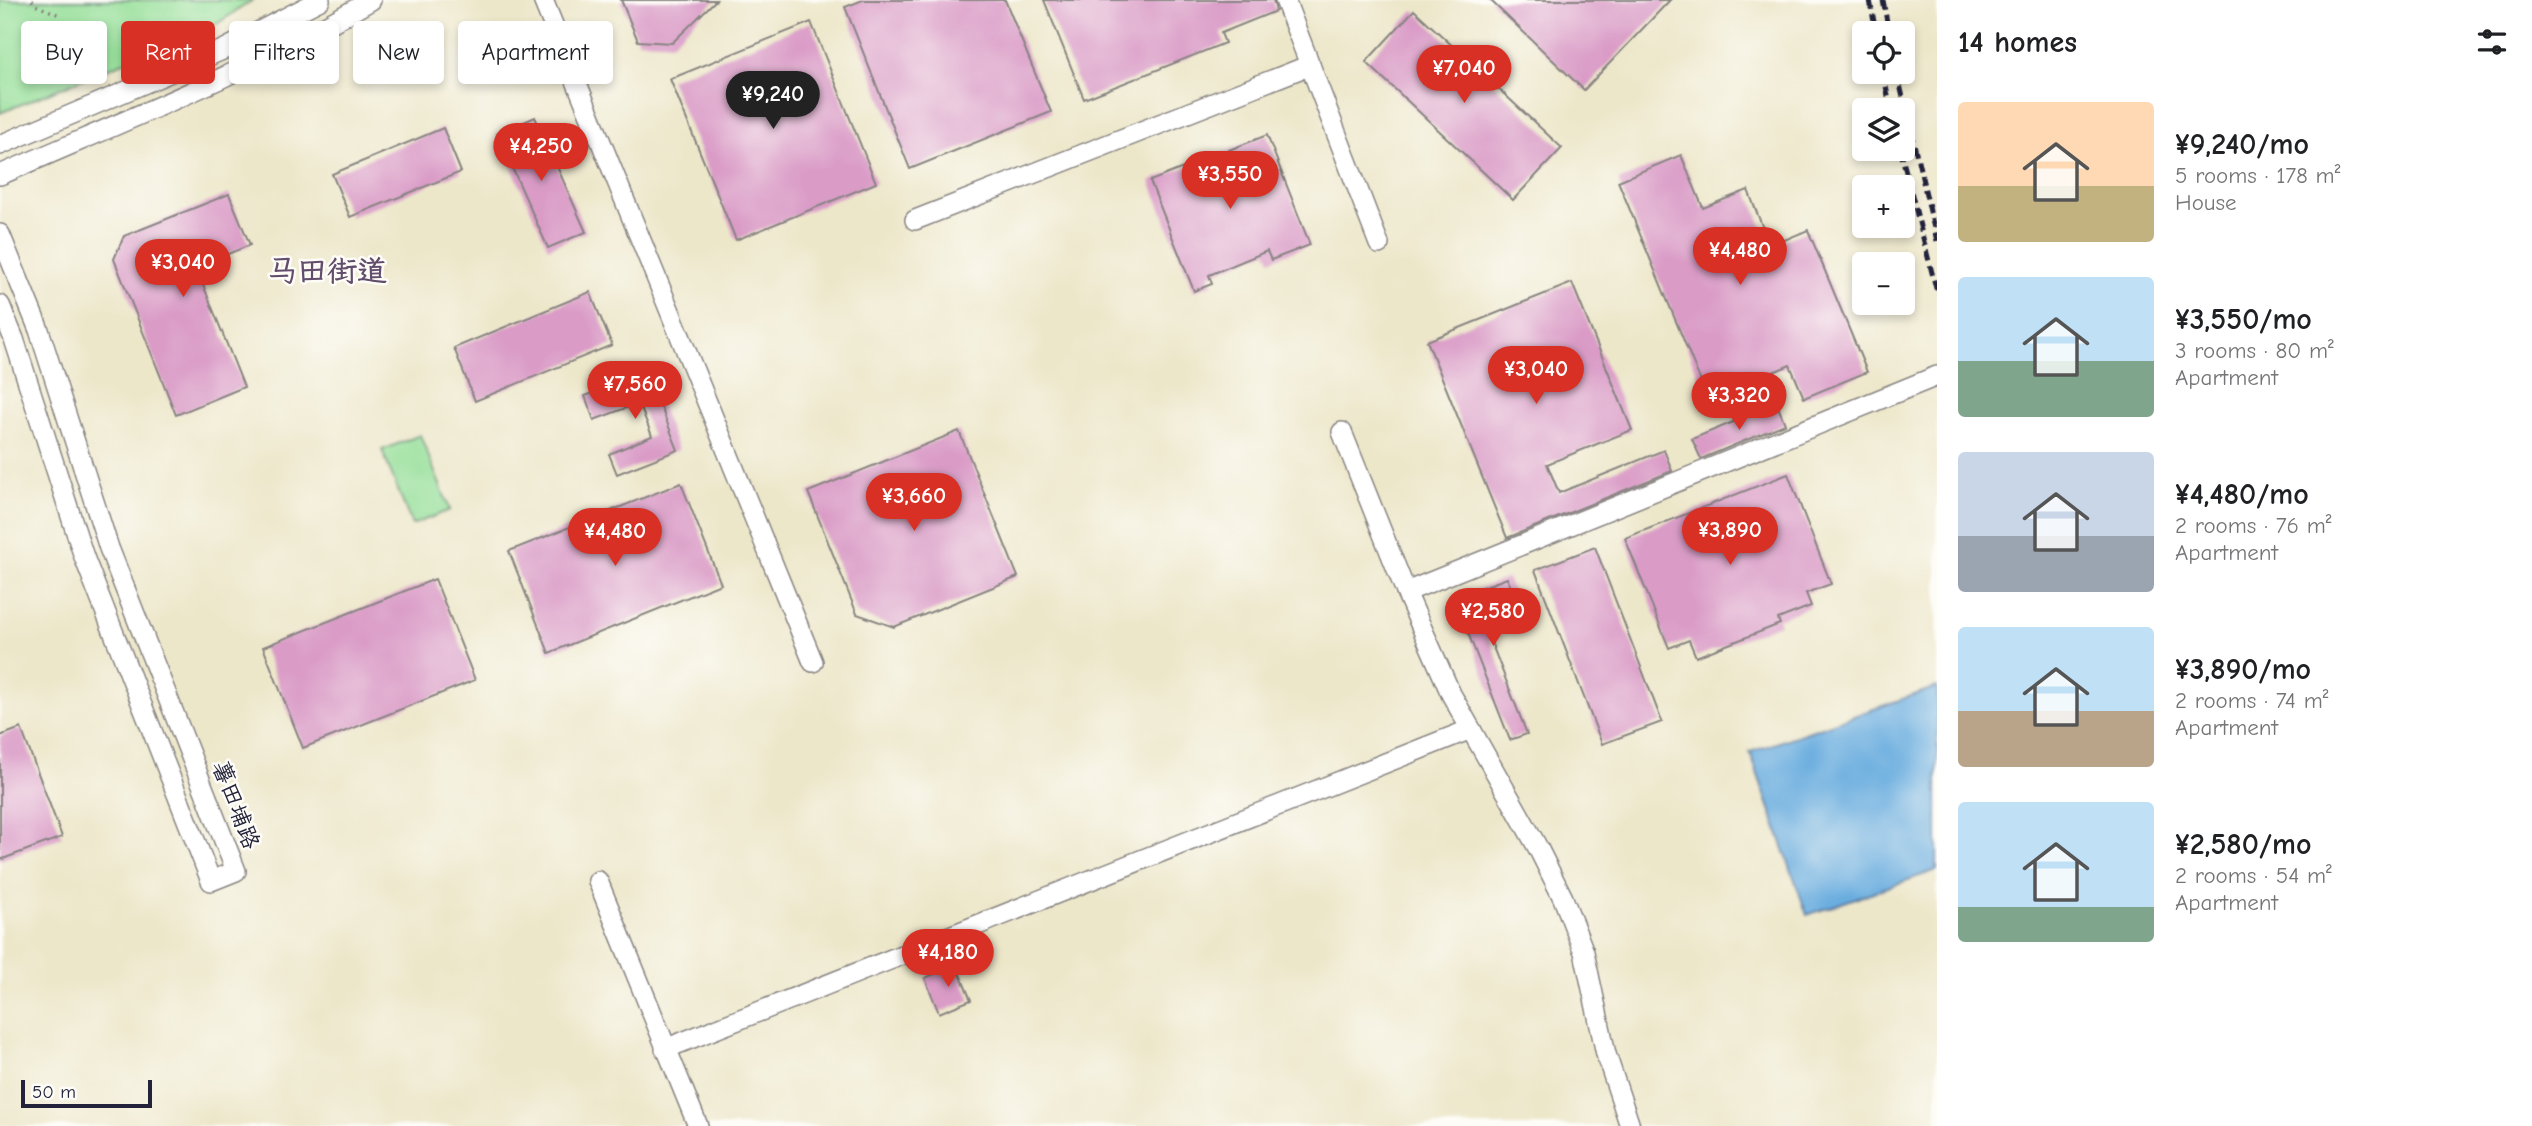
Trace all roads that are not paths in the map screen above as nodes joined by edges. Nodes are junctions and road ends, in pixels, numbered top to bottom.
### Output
1 (320, 0) edge
2 (371, 0) edge
3 (544, 0) edge
4 (1285, 0) edge
5 (1310, 65) junction
6 (0, 145) edge
7 (0, 175) edge
8 (915, 220) dead end
9 (0, 234) edge
10 (1379, 244) dead end
11 (0, 305) edge
12 (1937, 376) edge
13 (1342, 432) dead end
14 (1406, 592) junction
15 (813, 663) dead end
16 (1471, 729) junction
17 (598, 881) dead end
18 (665, 1049) junction
19 (698, 1126) edge
20 (1630, 1126) edge

1 - 6 street
2 - 7 street
3 - 15 street
4 - 5 street
5 - 8 street
5 - 10 street
9 - 11 street, 薯田埔路
12 - 14 street
13 - 14 street
14 - 16 street
16 - 18 street
16 - 20 street
17 - 18 street
18 - 19 street

